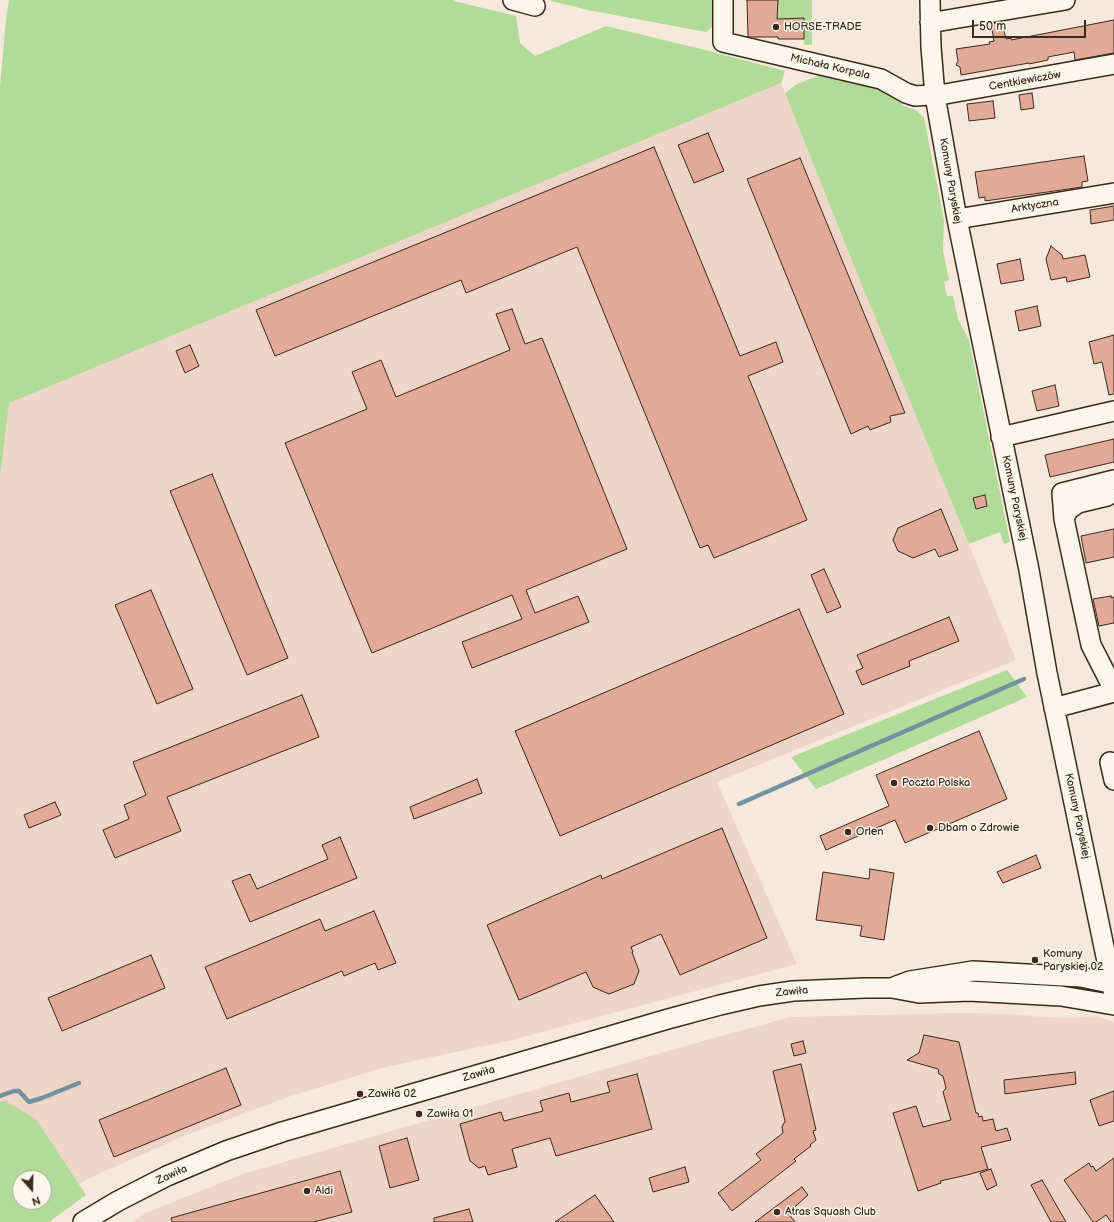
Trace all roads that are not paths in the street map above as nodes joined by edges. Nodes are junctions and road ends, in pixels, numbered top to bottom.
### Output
1 (513, 0) edge
2 (723, 0) edge
3 (930, 0) edge
4 (1065, 0) edge
5 (535, 6) dead end
6 (930, 22) junction
7 (1114, 64) edge
8 (935, 96) junction
9 (1114, 193) edge
10 (957, 219) junction
11 (1114, 411) edge
12 (1001, 437) junction
13 (1110, 488) edge
14 (1114, 691) edge
15 (1054, 708) junction
16 (1113, 987) edge
17 (892, 988) junction
18 (1114, 1005) edge
19 (86, 1221) edge

1 - 5 street
2 - 8 street, Michała Korpala
3 - 6 street, Komuny Paryskiej
4 - 6 street
6 - 8 street, Komuny Paryskiej
7 - 8 street, Centkiewiczów
8 - 10 street, Komuny Paryskiej
9 - 10 street, Arktyczna
10 - 12 street, Komuny Paryskiej
11 - 12 street
12 - 15 street, Komuny Paryskiej
13 - 14 street
14 - 15 street
15 - 16 street, Komuny Paryskiej
16 - 17 street, Zawiła
17 - 18 street, Zawiła
17 - 19 street, Zawiła

